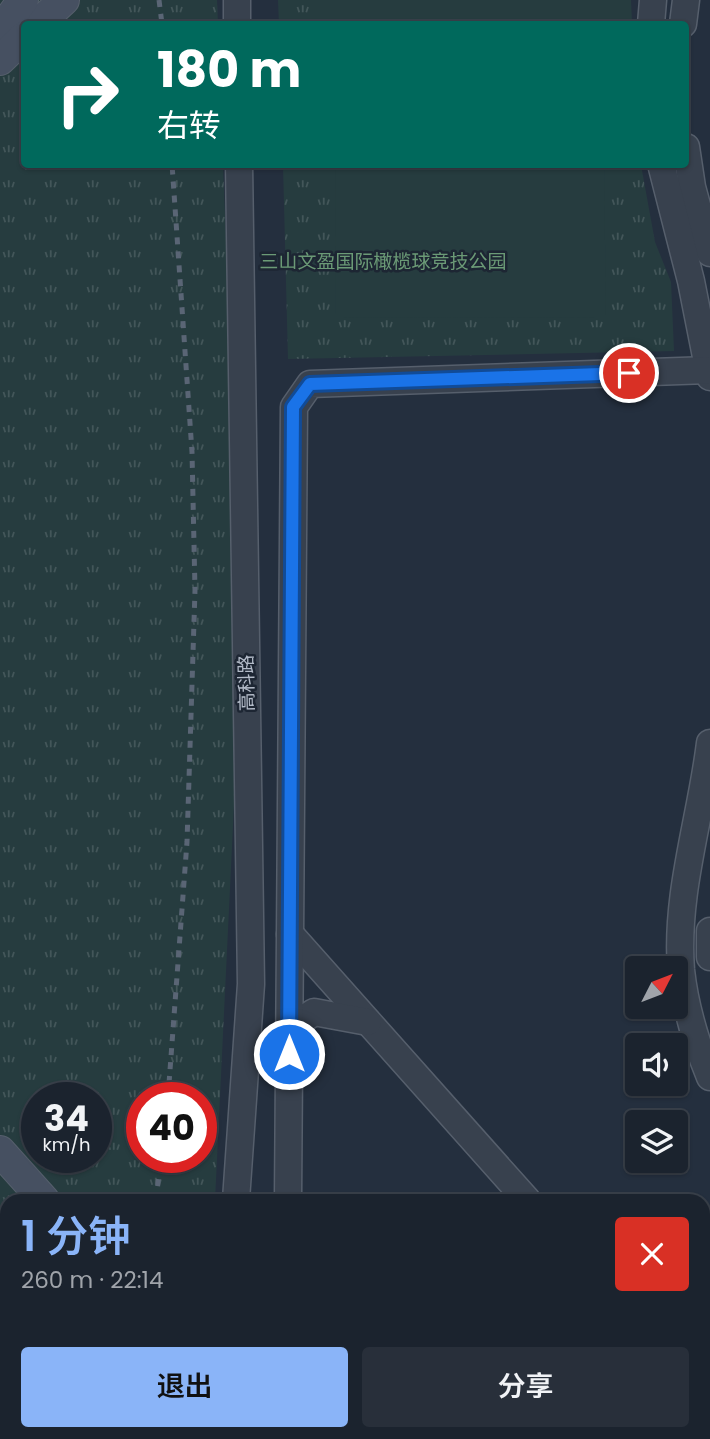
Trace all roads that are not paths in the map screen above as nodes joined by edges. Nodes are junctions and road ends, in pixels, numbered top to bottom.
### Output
1 (23, 0) edge
2 (64, 0) edge
3 (237, 0) edge
4 (653, 0) edge
5 (686, 0) edge
6 (41, 21) edge
7 (237, 21) edge
8 (651, 21) edge
9 (683, 21) edge
10 (0, 31) edge
11 (21, 40) edge
12 (0, 60) edge
13 (689, 167) edge
14 (239, 168) edge
15 (662, 168) edge
16 (710, 253) edge
17 (709, 374) edge
18 (710, 743) edge
19 (710, 931) edge
20 (290, 934) junction
21 (710, 957) edge
22 (368, 1022) junction
23 (289, 1029) junction
24 (710, 1077) edge
25 (0, 1151) edge
26 (39, 1194) edge
27 (236, 1194) edge
28 (288, 1194) edge
29 (522, 1194) edge

1 - 10 main road
2 - 6 main road
3 - 7 street
4 - 8 street
5 - 9 street
11 - 12 main road
13 - 16 street
14 - 27 street, 高科路
15 - 17 street
17 - 20 street
18 - 24 street
19 - 21 street
20 - 22 street
20 - 23 street
22 - 23 street
22 - 29 street
23 - 28 street
25 - 26 main road

